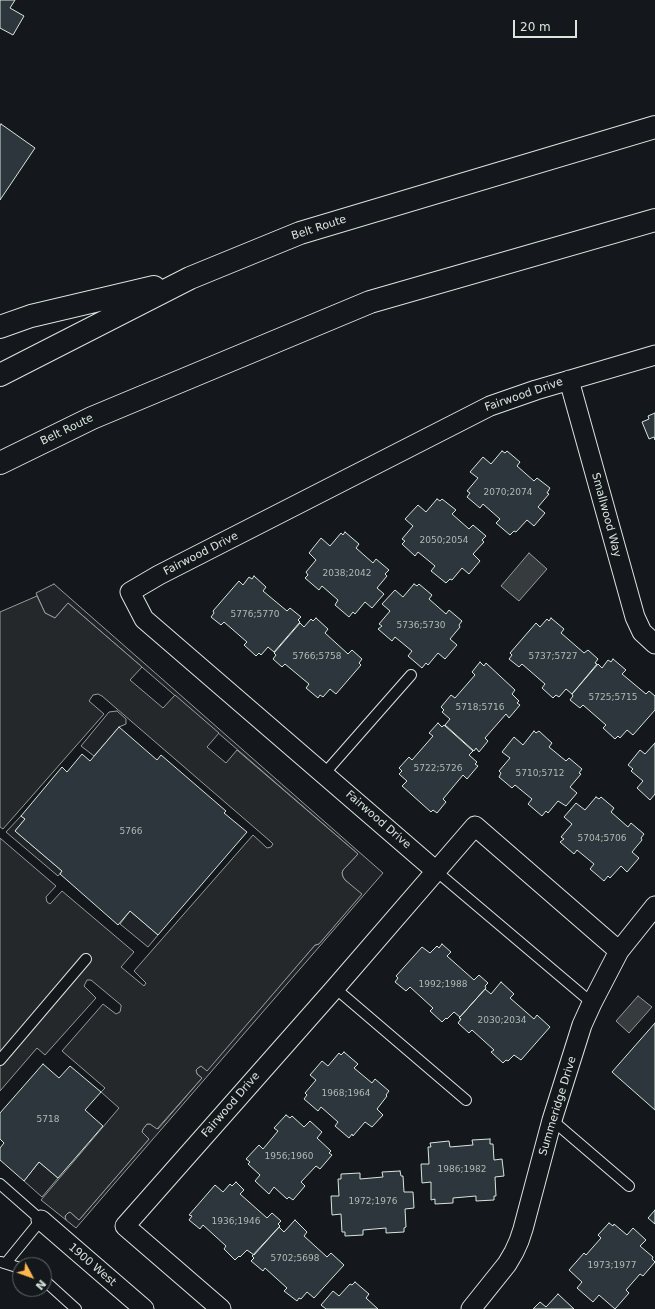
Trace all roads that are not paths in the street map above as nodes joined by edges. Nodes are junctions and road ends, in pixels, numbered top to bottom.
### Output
1 (655, 127) edge
2 (655, 220) edge
3 (190, 278) junction
4 (0, 327) edge
5 (655, 355) edge
6 (0, 375) edge
7 (569, 380) junction
8 (0, 463) edge
9 (655, 644) edge
10 (412, 675) dead end
11 (324, 774) junction
12 (436, 871) junction
13 (655, 906) edge
14 (619, 951) junction
15 (86, 959) dead end
16 (335, 988) junction
17 (592, 1003) junction
18 (0, 1060) edge
19 (466, 1100) dead end
20 (552, 1120) junction
21 (0, 1184) edge
22 (629, 1186) dead end
23 (41, 1220) junction
24 (3, 1262) edge
25 (52, 1287) edge
26 (76, 1309) edge
27 (144, 1309) edge
28 (221, 1309) edge
29 (471, 1309) edge

1 - 3 highway, Belt Route
2 - 8 highway, Belt Route
3 - 4 highway
3 - 6 highway, Belt Route
5 - 7 street, Fairwood Drive
7 - 9 street, Smallwood Way
7 - 11 street, Fairwood Drive
10 - 11 lane
11 - 12 street, Fairwood Drive
12 - 14 street, Fairwood Drive
12 - 16 street, Fairwood Drive
12 - 17 lane
13 - 14 street, Summeridge Drive
14 - 17 street, Summeridge Drive
15 - 18 lane
16 - 19 lane
16 - 28 street, Fairwood Drive
17 - 20 street, Summeridge Drive
20 - 22 lane
20 - 29 street, Summeridge Drive
21 - 23 lane
23 - 24 lane
23 - 27 street, 1900 West
25 - 26 lane

